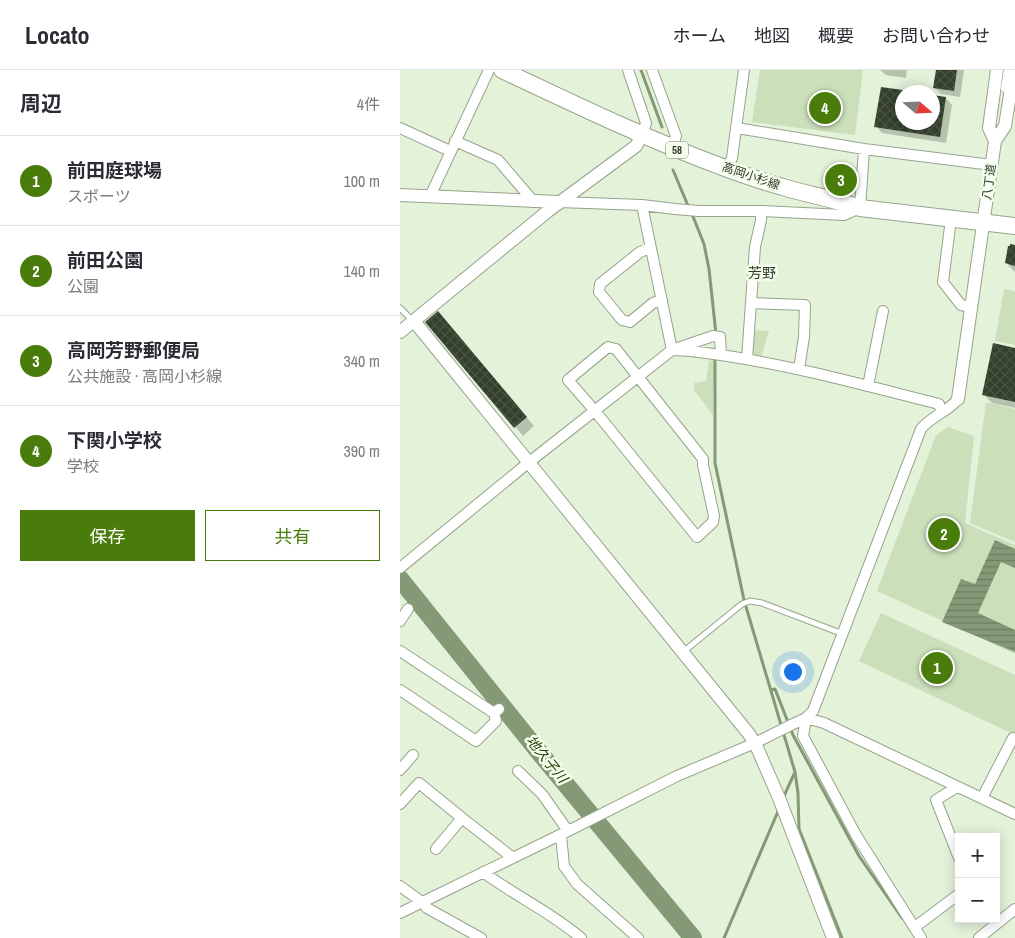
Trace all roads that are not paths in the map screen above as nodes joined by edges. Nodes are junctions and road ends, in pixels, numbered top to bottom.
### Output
1 (489, 70) edge
2 (502, 70) edge
3 (628, 70) edge
4 (652, 70) edge
5 (744, 70) edge
6 (997, 70) edge
7 (1008, 70) edge
8 (1014, 70) edge
9 (400, 128) edge
10 (737, 128) junction
11 (642, 135) junction
12 (997, 136) junction
13 (455, 141) junction
14 (672, 148) junction
15 (864, 149) junction
16 (450, 151) junction
17 (992, 165) junction
18 (728, 169) junction
19 (400, 195) edge
20 (432, 196) junction
21 (534, 202) junction
22 (559, 202) junction
23 (642, 205) junction
24 (860, 208) junction
25 (761, 211) junction
26 (952, 219) junction
27 (983, 223) junction
28 (1015, 226) edge
29 (650, 248) junction
30 (662, 300) junction
31 (751, 303) junction
32 (971, 307) junction
33 (400, 308) edge
34 (883, 311) dead end
35 (414, 321) junction
36 (400, 332) edge
37 (672, 350) junction
38 (717, 354) junction
39 (747, 359) junction
40 (799, 369) junction
41 (638, 377) junction
42 (868, 386) junction
43 (958, 399) joint
44 (595, 411) junction
45 (942, 411) junction
46 (528, 463) junction
47 (400, 568) edge
48 (408, 609) dead end
49 (400, 621) edge
50 (843, 634) junction
51 (400, 651) edge
52 (684, 652) junction
53 (400, 690) edge
54 (806, 718) junction
55 (1013, 738) dead end
56 (755, 743) junction
57 (413, 755) dead end
58 (400, 770) edge
59 (518, 772) dead end
60 (957, 787) junction
61 (982, 798) junction
62 (400, 804) edge
63 (1015, 814) edge
64 (462, 818) junction
65 (565, 833) junction
66 (955, 848) edge
67 (436, 849) dead end
68 (513, 858) junction
69 (483, 872) junction
70 (400, 886) edge
71 (955, 897) edge
72 (422, 902) junction
73 (1015, 909) edge
74 (400, 913) edge
75 (915, 927) junction
76 (633, 936) edge
77 (481, 938) edge
78 (581, 938) edge
79 (832, 938) edge
80 (920, 938) edge
81 (979, 938) edge

1 - 13 street
2 - 11 main road, 高岡小杉線 / 58
3 - 11 street
4 - 14 street
5 - 10 street
6 - 12 street, 八丁道
7 - 12 street
8 - 12 street, 八丁道
9 - 16 street
10 - 15 street
10 - 18 street
11 - 14 main road, 高岡小杉線 / 58
11 - 22 street
12 - 17 street, 八丁道
13 - 16 street
13 - 21 street
14 - 18 main road, 高岡小杉線 / 58
15 - 17 street
15 - 24 street
16 - 20 street
17 - 27 street, 八丁道
18 - 24 main road, 高岡小杉線 / 58
19 - 20 street
20 - 21 street
21 - 22 street
22 - 23 street
22 - 35 street
23 - 25 street
23 - 29 street
24 - 25 street
24 - 26 main road, 高岡小杉線 / 58
25 - 31 street
26 - 27 main road, 高岡小杉線 / 58
26 - 32 street
27 - 28 main road, 高岡小杉線 / 58
27 - 32 street, 八丁道
29 - 30 street
29 - 30 street
30 - 37 street
31 - 39 street
31 - 40 street
32 - 43 street, 八丁道
33 - 35 lane
34 - 42 street
35 - 36 street
35 - 46 street
37 - 38 street
37 - 38 street
37 - 41 street
38 - 39 street
39 - 40 street
40 - 42 street
41 - 44 street
41 - 44 street
41 - 44 street
42 - 45 street
43 - 45 street
44 - 46 street
45 - 50 street
46 - 47 street
46 - 52 street
48 - 49 street
50 - 52 lane
50 - 54 street
51 - 53 street
52 - 56 street
54 - 56 street
54 - 60 street
54 - 75 street
55 - 61 street
56 - 65 street
56 - 79 street
57 - 58 street
59 - 65 street
60 - 61 street
60 - 66 street
61 - 63 street
62 - 64 street
64 - 67 street
64 - 68 street
65 - 68 street
65 - 76 street
68 - 69 street
69 - 72 street
69 - 78 street
70 - 72 street
71 - 75 street
72 - 74 street
72 - 77 street
73 - 81 street
75 - 80 street

